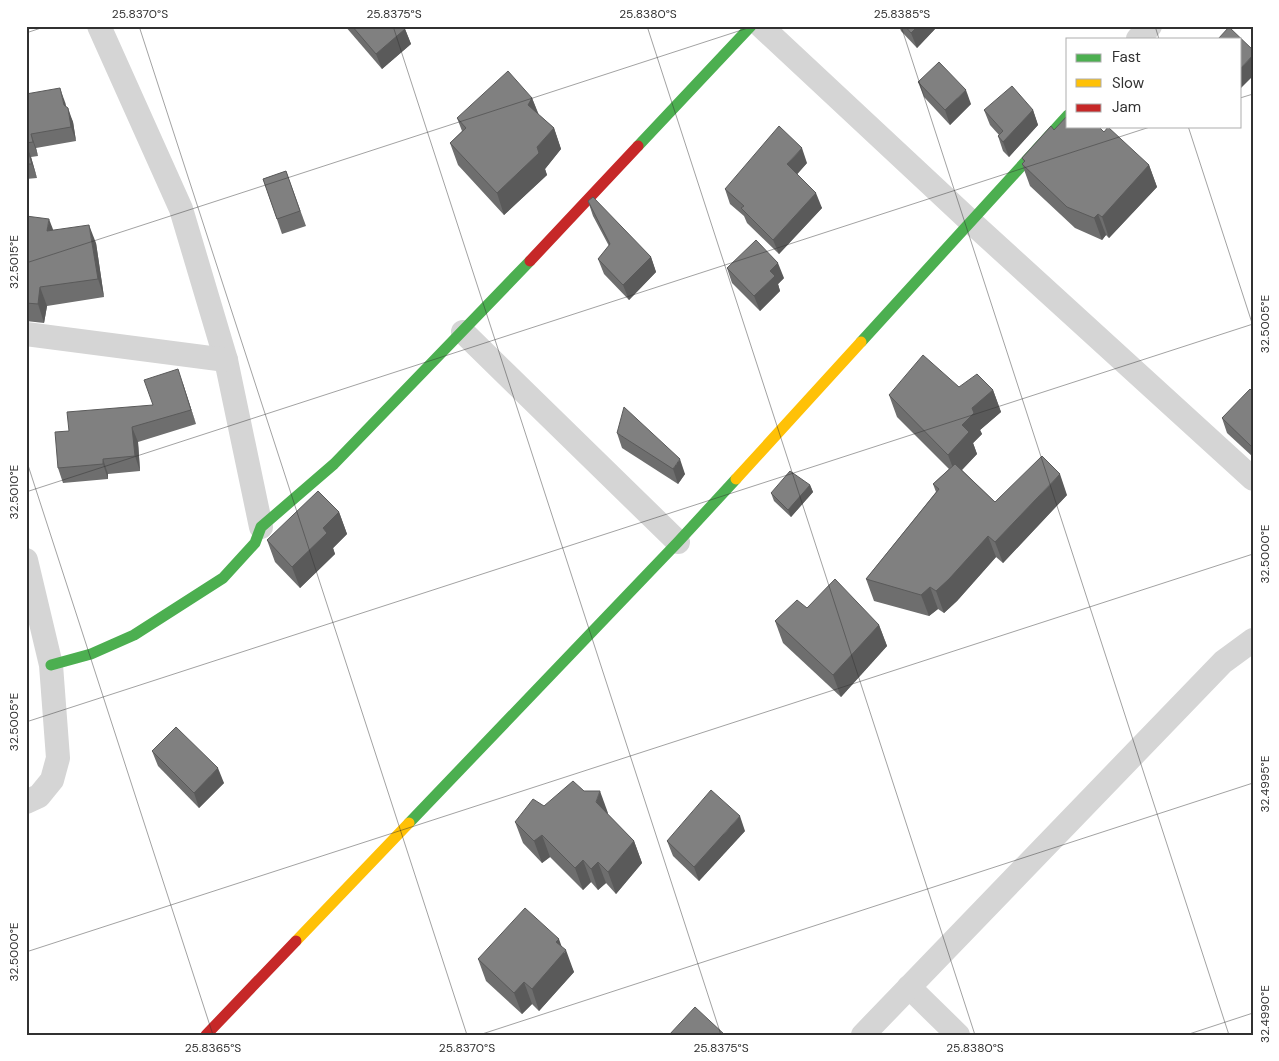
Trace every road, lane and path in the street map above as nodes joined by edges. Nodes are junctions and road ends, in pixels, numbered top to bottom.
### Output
1 (99, 26) edge
2 (751, 26) edge
3 (760, 26) edge
4 (1150, 26) edge
5 (1139, 38) edge
6 (1066, 117) edge
7 (970, 221) junction
8 (463, 332) junction
9 (26, 334) edge
10 (226, 360) junction
11 (1253, 479) edge
12 (261, 527) junction
13 (678, 542) junction
14 (26, 560) edge
15 (1253, 640) edge
16 (52, 665) junction
17 (26, 802) edge
18 (909, 987) junction
19 (206, 1035) edge
20 (863, 1035) edge
21 (958, 1035) edge

1 - 10 street
2 - 8 street
3 - 7 street
4 - 5 street
6 - 7 street
7 - 11 street
7 - 13 street
8 - 12 street
8 - 13 street
9 - 10 street
10 - 12 street
12 - 16 street
13 - 19 street
14 - 16 street
15 - 18 street
16 - 17 street
18 - 20 street
18 - 21 street

